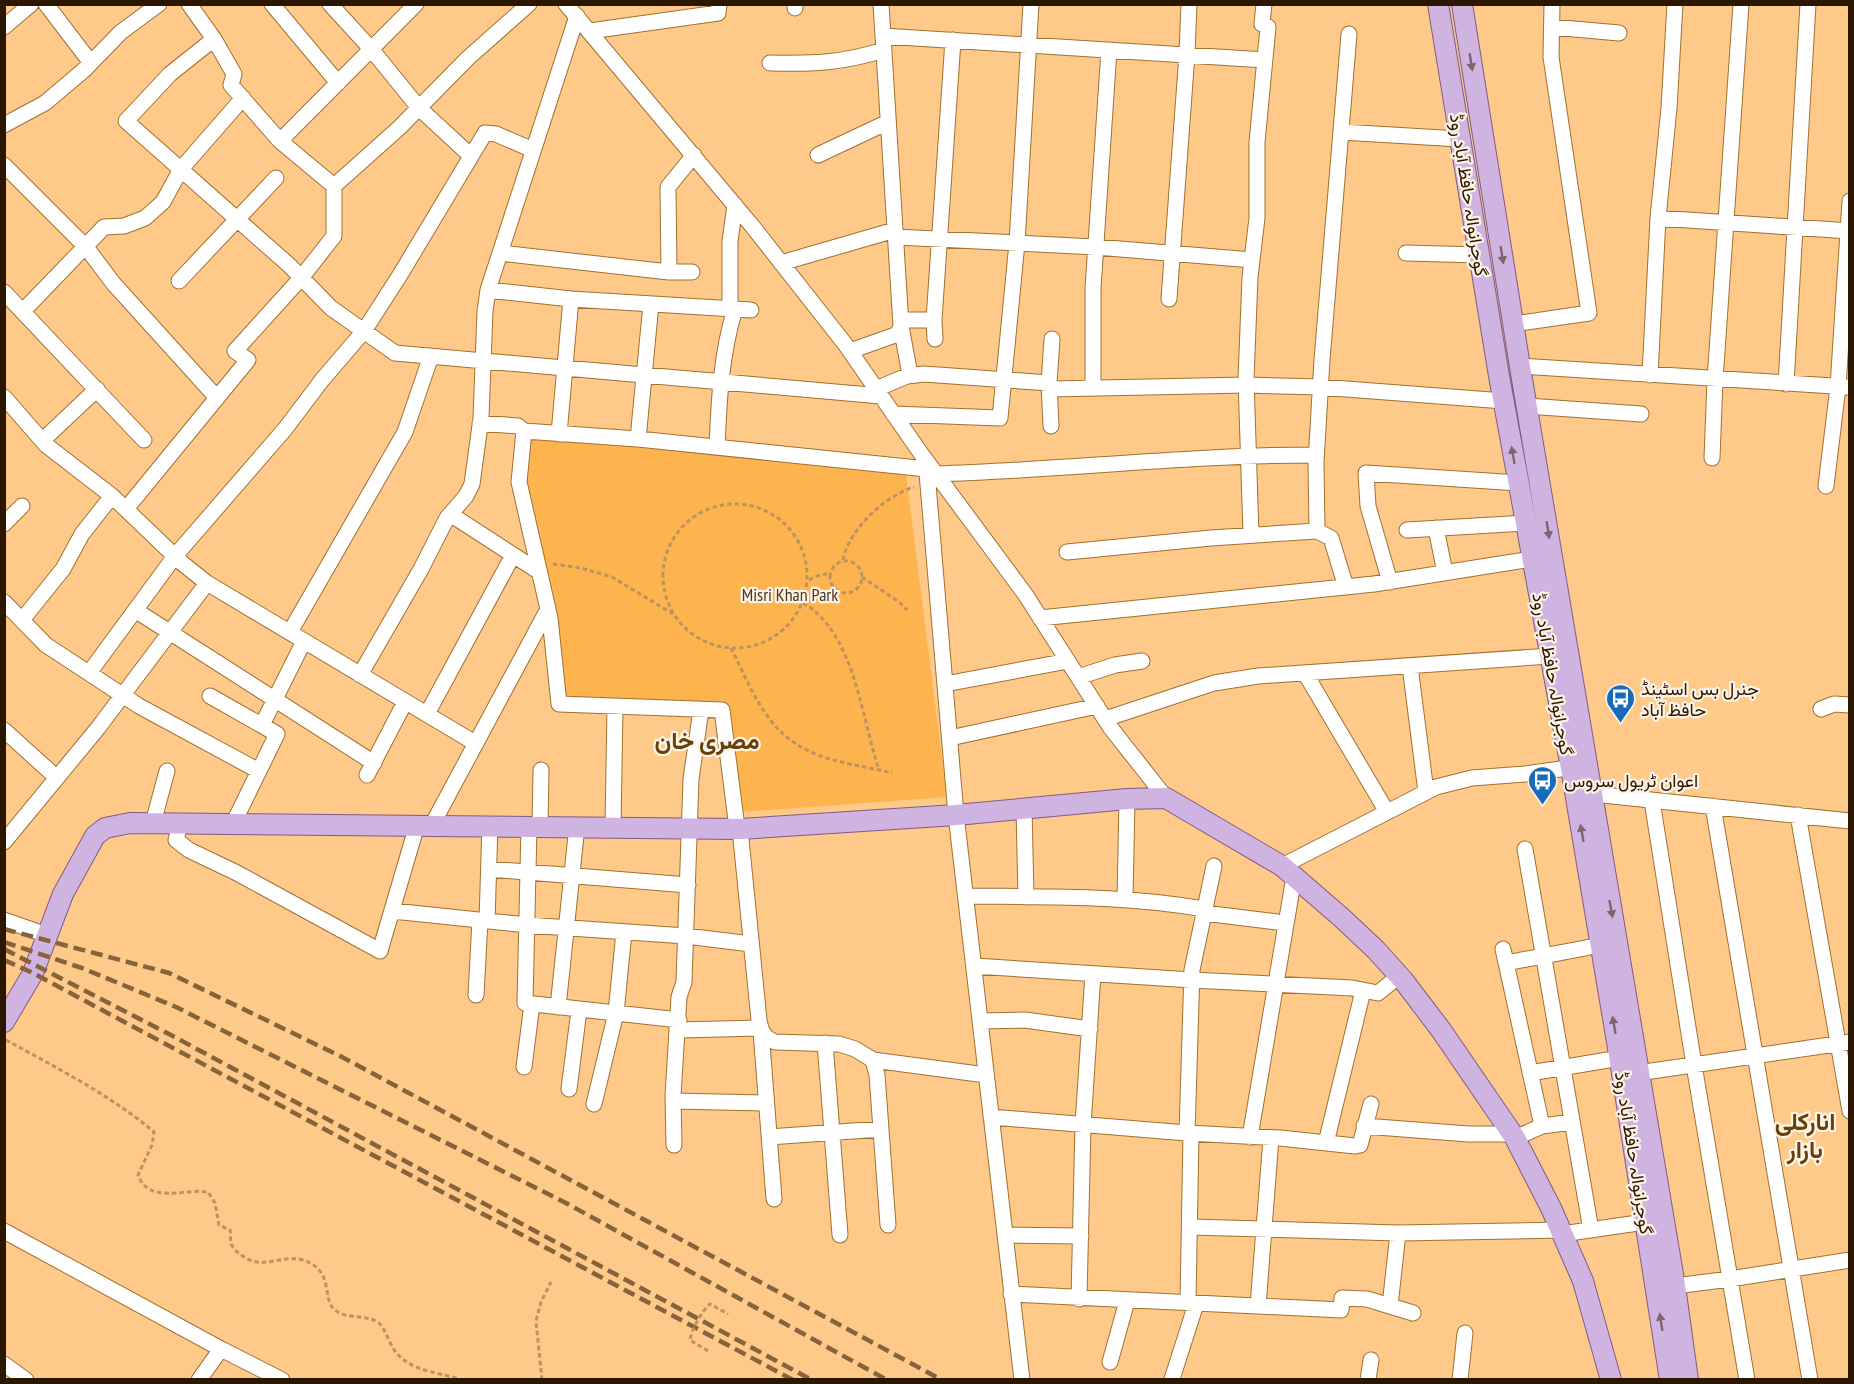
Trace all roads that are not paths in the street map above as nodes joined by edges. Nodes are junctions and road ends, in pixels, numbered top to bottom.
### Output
1 (31, 4) edge
2 (46, 4) edge
3 (159, 4) edge
4 (189, 4) edge
5 (272, 4) edge
6 (330, 4) edge
7 (416, 4) edge
8 (529, 4) edge
9 (566, 4) edge
10 (719, 4) edge
11 (881, 4) edge
12 (1031, 4) edge
13 (1189, 4) edge
14 (1264, 4) edge
15 (1438, 4) edge
16 (1462, 4) edge
17 (1552, 4) edge
18 (1675, 4) edge
19 (1741, 4) edge
20 (1808, 4) edge
21 (577, 16) junction
22 (4, 27) edge
23 (1552, 27) junction
24 (590, 31) junction
25 (1619, 33) dead end
26 (1349, 34) dead end
27 (214, 39) junction
28 (953, 40) junction
29 (883, 43) junction
30 (1029, 44) junction
31 (372, 50) junction
32 (1110, 50) junction
33 (1187, 54) junction
34 (1265, 60) junction
35 (91, 63) junction
36 (770, 63) dead end
37 (338, 83) junction
38 (243, 98) junction
39 (418, 108) junction
40 (888, 122) junction
41 (4, 125) edge
42 (1341, 132) junction
43 (1460, 139) junction
44 (280, 141) junction
45 (533, 150) junction
46 (694, 155) junction
47 (818, 155) dead end
48 (471, 156) junction
49 (4, 165) edge
50 (181, 169) junction
51 (276, 178) dead end
52 (334, 186) junction
53 (1850, 201) edge
54 (735, 205) junction
55 (1658, 218) junction
56 (237, 219) junction
57 (1726, 223) junction
58 (1795, 228) junction
59 (1848, 231) edge
60 (896, 234) junction
61 (939, 239) junction
62 (1017, 243) junction
63 (86, 247) junction
64 (1096, 247) junction
65 (500, 253) junction
66 (1406, 253) dead end
67 (1173, 254) junction
68 (1479, 255) junction
69 (1252, 260) junction
70 (782, 263) junction
71 (669, 272) junction
72 (692, 272) dead end
73 (301, 278) junction
74 (179, 281) dead end
75 (488, 290) junction
76 (4, 291) edge
77 (571, 299) junction
78 (1168, 299) dead end
79 (651, 304) junction
80 (732, 309) junction
81 (751, 310) dead end
82 (23, 311) junction
83 (934, 320) junction
84 (901, 323) junction
85 (1514, 324) junction
86 (364, 331) junction
87 (935, 339) dead end
88 (1052, 339) dead end
89 (849, 351) junction
90 (431, 356) junction
91 (484, 361) junction
92 (1520, 366) junction
93 (565, 368) junction
94 (644, 375) junction
95 (910, 375) junction
96 (1650, 375) junction
97 (1004, 380) junction
98 (1715, 380) junction
99 (720, 382) junction
100 (1786, 384) junction
101 (1246, 385) junction
102 (1049, 386) junction
103 (1320, 387) junction
104 (1844, 387) edge
105 (1094, 388) junction
106 (97, 389) junction
107 (878, 392) junction
108 (4, 397) edge
109 (217, 398) junction
110 (1504, 401) junction
111 (1527, 406) junction
112 (893, 414) junction
113 (1641, 414) dead end
114 (480, 423) junction
115 (1051, 426) dead end
116 (524, 431) junction
117 (559, 434) junction
118 (638, 439) junction
119 (144, 440) dead end
120 (43, 441) junction
121 (717, 447) junction
122 (1316, 455) junction
123 (1249, 456) junction
124 (1712, 458) dead end
125 (929, 472) junction
126 (1519, 483) junction
127 (1826, 486) dead end
128 (112, 496) junction
129 (22, 506) dead end
130 (126, 509) junction
131 (450, 514) junction
132 (1526, 524) junction
133 (4, 525) edge
134 (1436, 528) junction
135 (1407, 530) dead end
136 (1317, 531) junction
137 (1251, 535) junction
138 (1067, 552) dead end
139 (513, 555) junction
140 (175, 556) junction
141 (1532, 559) junction
142 (537, 568) junction
143 (1445, 573) junction
144 (1390, 582) junction
145 (207, 583) junction
146 (1346, 587) junction
147 (5, 604) edge
148 (548, 609) junction
149 (135, 610) junction
150 (1040, 618) junction
151 (22, 620) junction
152 (172, 632) junction
153 (290, 633) junction
154 (304, 641) junction
155 (1550, 656) junction
156 (1068, 661) junction
157 (1142, 661) dead end
158 (1410, 666) junction
159 (89, 673) junction
160 (1305, 673) junction
161 (360, 675) junction
162 (1078, 677) junction
163 (945, 684) junction
164 (122, 694) junction
165 (210, 696) dead end
166 (275, 700) junction
167 (405, 702) junction
168 (1850, 705) edge
169 (615, 707) junction
170 (1821, 709) dead end
171 (701, 710) junction
172 (1101, 713) junction
173 (427, 714) junction
174 (262, 725) junction
175 (4, 730) edge
176 (950, 738) junction
177 (475, 743) junction
178 (1579, 766) junction
179 (541, 770) dead end
180 (167, 771) dead end
181 (259, 771) junction
182 (57, 778) junction
183 (1426, 792) junction
184 (1583, 793) junction
185 (1166, 798) junction
186 (1127, 799) junction
187 (1652, 801) junction
188 (1713, 806) junction
189 (1024, 808) junction
190 (1387, 812) junction
191 (956, 815) junction
192 (1798, 816) junction
193 (1850, 821) edge
194 (153, 823) junction
195 (180, 824) junction
196 (233, 824) junction
197 (424, 825) junction
198 (490, 825) junction
199 (534, 826) junction
200 (577, 826) junction
201 (613, 826) junction
202 (690, 828) junction
203 (738, 829) junction
204 (7, 834) edge
205 (1525, 849) dead end
206 (1214, 866) dead end
207 (489, 868) junction
208 (528, 871) junction
209 (1288, 871) junction
210 (572, 875) junction
211 (688, 885) junction
212 (966, 896) junction
213 (1026, 897) junction
214 (1125, 899) junction
215 (393, 911) junction
216 (1204, 911) junction
217 (4, 920) edge
218 (483, 921) junction
219 (1285, 923) junction
220 (527, 926) junction
221 (566, 929) junction
222 (624, 932) junction
223 (47, 935) junction
224 (686, 936) junction
225 (751, 944) junction
226 (1601, 945) junction
227 (1543, 955) junction
228 (974, 966) junction
229 (1093, 974) junction
230 (1400, 976) junction
231 (1192, 980) junction
232 (1276, 984) junction
233 (1362, 991) junction
234 (476, 995) dead end
235 (532, 1004) junction
236 (558, 1007) junction
237 (579, 1010) junction
238 (616, 1013) junction
239 (6, 1016) edge
240 (980, 1022) junction
241 (679, 1025) junction
242 (761, 1029) junction
243 (1090, 1029) junction
244 (825, 1043) junction
245 (1844, 1043) edge
246 (1756, 1056) junction
247 (1620, 1058) junction
248 (873, 1060) junction
249 (1694, 1065) junction
250 (524, 1067) dead end
251 (1563, 1068) junction
252 (1530, 1073) junction
253 (1638, 1073) junction
254 (986, 1075) junction
255 (569, 1089) dead end
256 (673, 1101) junction
257 (766, 1102) junction
258 (594, 1104) dead end
259 (1371, 1104) dead end
260 (1850, 1111) edge
261 (991, 1117) junction
262 (1572, 1122) junction
263 (1083, 1125) junction
264 (1364, 1126) junction
265 (1542, 1126) junction
266 (881, 1129) junction
267 (832, 1132) junction
268 (1189, 1133) junction
269 (1514, 1136) junction
270 (769, 1137) junction
271 (1250, 1137) junction
272 (1271, 1138) junction
273 (1326, 1143) junction
274 (674, 1146) dead end
275 (774, 1199) dead end
276 (1645, 1222) junction
277 (888, 1225) dead end
278 (1190, 1227) junction
279 (1264, 1229) junction
280 (1591, 1230) junction
281 (4, 1231) edge
282 (1562, 1232) junction
283 (1398, 1233) junction
284 (840, 1234) dead end
285 (1005, 1235) junction
286 (1081, 1236) junction
287 (1850, 1260) edge
288 (1792, 1269) junction
289 (1730, 1279) junction
290 (1675, 1286) junction
291 (1011, 1294) junction
292 (1079, 1299) junction
293 (1127, 1301) junction
294 (1192, 1304) junction
295 (1258, 1306) junction
296 (1390, 1306) junction
297 (1413, 1313) dead end
298 (1465, 1333) dead end
299 (221, 1348) junction
300 (1371, 1360) dead end
301 (1110, 1362) dead end
302 (5, 1365) edge
303 (26, 1380) edge
304 (199, 1380) edge
305 (282, 1380) edge
306 (1022, 1380) edge
307 (1173, 1380) edge
308 (1368, 1380) edge
309 (1460, 1380) edge
310 (1611, 1380) edge
311 (1670, 1380) edge
312 (1689, 1380) edge
313 (1747, 1380) edge
314 (1810, 1380) edge

1 - 22 street
2 - 35 street
3 - 35 street
4 - 27 street
5 - 37 street
6 - 31 street
7 - 31 street
8 - 39 street
9 - 21 street
10 - 24 street
11 - 29 street
12 - 30 street
13 - 33 street
14 - 34 street
15 - 43 main road, گوجرانوالہ حافظ آباد روڈ
16 -> 85 main road, گوجرانوالہ حافظ آباد روڈ
17 - 23 street
18 - 55 street
19 - 57 street
20 - 58 street
21 - 24 street
21 - 45 street
23 - 25 street
23 - 85 street
24 - 46 street
26 - 42 street
27 - 38 street
27 - 50 street
28 - 29 street
28 - 30 street
28 - 61 street
29 - 36 street
29 - 40 street
30 - 32 street
30 - 62 street
31 - 37 street
31 - 39 street
32 - 33 street
32 - 64 street
33 - 34 street
33 - 67 street
34 - 69 street
35 - 41 street
37 - 44 street
38 - 44 street
38 - 50 street
39 - 48 street
39 - 52 street
40 - 47 street
40 - 60 street
42 - 43 street
42 - 103 street
43 - 68 main road, گوجرانوالہ حافظ آباد روڈ
44 - 52 street
45 - 48 street
45 - 65 street
46 - 54 street
46 - 71 street
48 - 86 street
49 - 63 street
50 - 56 street
50 - 63 street
51 - 56 street
52 - 73 street
53 - 59 street
54 - 70 street
54 - 80 street
55 - 57 street
55 - 96 street
56 - 73 street
56 - 74 street
57 - 58 street
57 - 98 street
58 - 59 street
58 - 100 street
59 - 104 street
60 - 61 street
60 - 70 street
60 - 84 street
61 - 62 street
61 - 83 street
62 - 64 street
62 - 97 street
63 - 82 street
63 - 109 street
64 - 67 street
64 - 105 street
65 - 71 street
65 - 75 street
66 - 68 street
67 - 69 street
67 - 78 street
68 - 110 main road, گوجرانوالہ حافظ آباد روڈ
69 - 101 street
70 - 89 street
71 - 72 street
73 - 86 street
73 - 109 street
75 - 77 street
75 - 91 street
76 - 82 street
77 - 79 street
77 - 93 street
79 - 80 street
79 - 94 street
80 - 81 street
80 - 99 street
82 - 106 street
83 - 84 street
83 - 87 street
84 - 89 street
84 - 95 street
85 - 92 main road, گوجرانوالہ حافظ آباد روڈ
86 - 90 street
86 - 140 street
88 - 102 street
89 - 107 street
90 - 91 street
90 - 153 street
91 - 93 street
91 - 114 street
92 - 96 street
92 - 111 main road, گوجرانوالہ حافظ آباد روڈ
93 - 94 street
93 - 117 street
94 - 99 street
94 - 118 street
95 - 97 street
95 - 107 street
96 - 98 street
97 - 102 street
97 - 112 street
98 - 100 street
98 - 124 street
99 - 107 street
99 - 121 street
100 - 104 street
101 - 103 street
101 - 105 street
101 - 123 street
102 - 105 street
102 - 115 street
103 - 110 street
103 - 122 street
104 - 127 street
106 - 119 street
106 - 120 street
107 - 112 street
108 - 120 street
109 - 130 street
126 -> 110 main road, گوجرانوالہ حافظ آباد روڈ
111 - 113 street
111 -> 178 main road, گوجرانوالہ حافظ آباد روڈ
112 - 125 street
114 - 116 street
114 - 131 street
116 - 117 street
116 - 142 street
117 - 118 street
118 - 121 street
120 - 128 street
121 - 125 street
122 - 123 street
122 - 136 street
123 - 125 street
123 - 137 street
125 - 150 street
125 - 163 street
126 - 132 main road, گوجرانوالہ حافظ آباد روڈ
126 - 144 street
128 - 130 street
128 - 151 street
129 - 133 street
130 - 140 street
131 - 139 street
131 - 161 street
132 - 134 street
132 - 141 main road, گوجرانوالہ حافظ آباد روڈ
134 - 135 street
134 - 143 street
136 - 137 street
136 - 146 street
137 - 138 street
139 - 142 street
139 - 173 street
140 - 145 street
140 - 149 street
141 - 143 street
141 - 155 main road, گوجرانوالہ حافظ آباد روڈ
142 - 148 street
143 - 144 street
144 - 146 street
145 - 152 street
145 - 153 street
146 - 150 street
147 - 151 street
148 - 169 street
148 - 177 street
149 - 152 street
149 - 159 street
150 - 156 street
151 - 159 street
152 - 164 street
152 - 166 street
153 - 154 street
154 - 161 street
154 - 166 street
155 - 158 street
155 - 178 main road, گوجرانوالہ حافظ آباد روڈ
156 - 162 street
156 - 163 street
157 - 162 street
158 - 160 street
158 - 183 street
159 - 164 street
160 - 172 street
160 - 190 street
161 - 167 street
162 - 172 street
163 - 176 street
164 - 181 street
164 - 182 street
165 - 174 street
166 - 167 street
166 - 174 street
167 - 173 street
168 - 170 street
169 - 171 street
169 - 201 street
171 - 202 street
171 - 203 street
172 - 176 street
172 - 185 street
173 - 177 street
174 - 181 street
175 - 182 street
176 - 191 street
177 - 197 street
178 - 183 street
178 - 184 main road, گوجرانوالہ حافظ آباد روڈ
179 - 199 street
180 - 194 street
181 - 196 street
182 - 204 street
183 - 190 street
184 - 187 street
226 -> 184 main road, گوجرانوالہ حافظ آباد روڈ
184 -> 253 main road, گوجرانوالہ حافظ آباد روڈ
185 - 186 main road
185 - 209 main road
186 - 189 main road
186 - 214 street
187 - 188 street
187 - 249 street
188 - 192 street
188 - 246 street
189 - 191 main road
189 - 213 street
190 - 209 street
191 - 203 main road
191 - 212 street
192 - 193 street
192 - 245 street
194 - 195 main road
194 - 223 main road
195 - 196 main road
195 - 215 street
196 - 197 main road
197 - 198 main road
197 - 215 street
198 - 199 main road
198 - 207 street
199 - 200 main road
199 - 208 street
200 - 201 main road
200 - 210 street
201 - 202 main road
202 - 203 main road
202 - 211 street
203 - 225 street
205 - 227 street
206 - 216 street
207 - 208 street
207 - 218 street
208 - 210 street
208 - 220 street
209 - 219 street
209 - 230 main road
210 - 211 street
210 - 221 street
211 - 224 street
212 - 213 street
212 - 228 street
213 - 214 street
214 - 216 street
215 - 218 street
216 - 219 street
216 - 231 street
217 - 223 street
218 - 220 street
218 - 234 street
219 - 232 street
220 - 221 street
220 - 235 street
221 - 222 street
221 - 236 street
222 - 224 street
222 - 238 street
223 - 239 main road
224 - 225 street
224 - 241 street
225 - 242 street
226 - 227 street
247 -> 226 main road, گوجرانوالہ حافظ آباد روڈ
227 - 251 street
227 - 252 street
228 - 229 street
228 - 240 street
229 - 231 street
229 - 243 street
230 - 233 street
230 - 269 main road
231 - 232 street
231 - 268 street
232 - 233 street
232 - 271 street
233 - 273 street
235 - 236 street
235 - 250 street
236 - 237 street
237 - 238 street
237 - 255 street
238 - 241 street
238 - 258 street
240 - 243 street
240 - 254 street
241 - 242 street
241 - 256 street
242 - 244 street
242 - 257 street
243 - 263 street
244 - 248 street
244 - 267 street
245 - 246 street
245 - 260 street
246 - 249 street
246 - 288 street
247 - 251 street
247 - 276 main road, گوجرانوالہ حافظ آباد روڈ
248 - 254 street
248 - 266 street
249 - 253 street
249 - 289 street
251 - 252 street
251 - 262 street
252 - 265 street
253 - 290 main road, گوجرانوالہ حافظ آباد روڈ
254 - 261 street
256 - 257 street
256 - 274 street
257 - 270 street
259 - 264 street
261 - 263 street
261 - 285 street
262 - 265 street
262 - 280 street
263 - 268 street
263 - 286 street
264 - 269 street
264 - 273 street
265 - 269 street
266 - 267 street
266 - 277 street
267 - 270 street
267 - 284 street
268 - 271 street
268 - 278 street
269 - 282 main road
270 - 275 street
271 - 272 street
272 - 273 street
272 - 279 street
276 - 280 street
311 -> 276 main road, گوجرانوالہ حافظ آباد روڈ
278 - 279 street
278 - 294 street
279 - 283 street
279 - 295 street
280 - 282 street
281 - 299 street
282 - 283 street
282 - 310 main road
283 - 296 street
285 - 286 street
285 - 291 street
286 - 292 street
287 - 288 street
288 - 289 street
288 - 314 street
289 - 290 street
289 - 313 street
290 - 312 main road, گوجرانوالہ حافظ آباد روڈ
291 - 292 street
291 - 306 street
292 - 293 street
293 - 294 street
293 - 301 street
294 - 295 street
294 - 307 street
295 - 296 street
296 - 297 street
298 - 309 street
299 - 304 street
299 - 305 street
300 - 308 street
302 - 303 street

